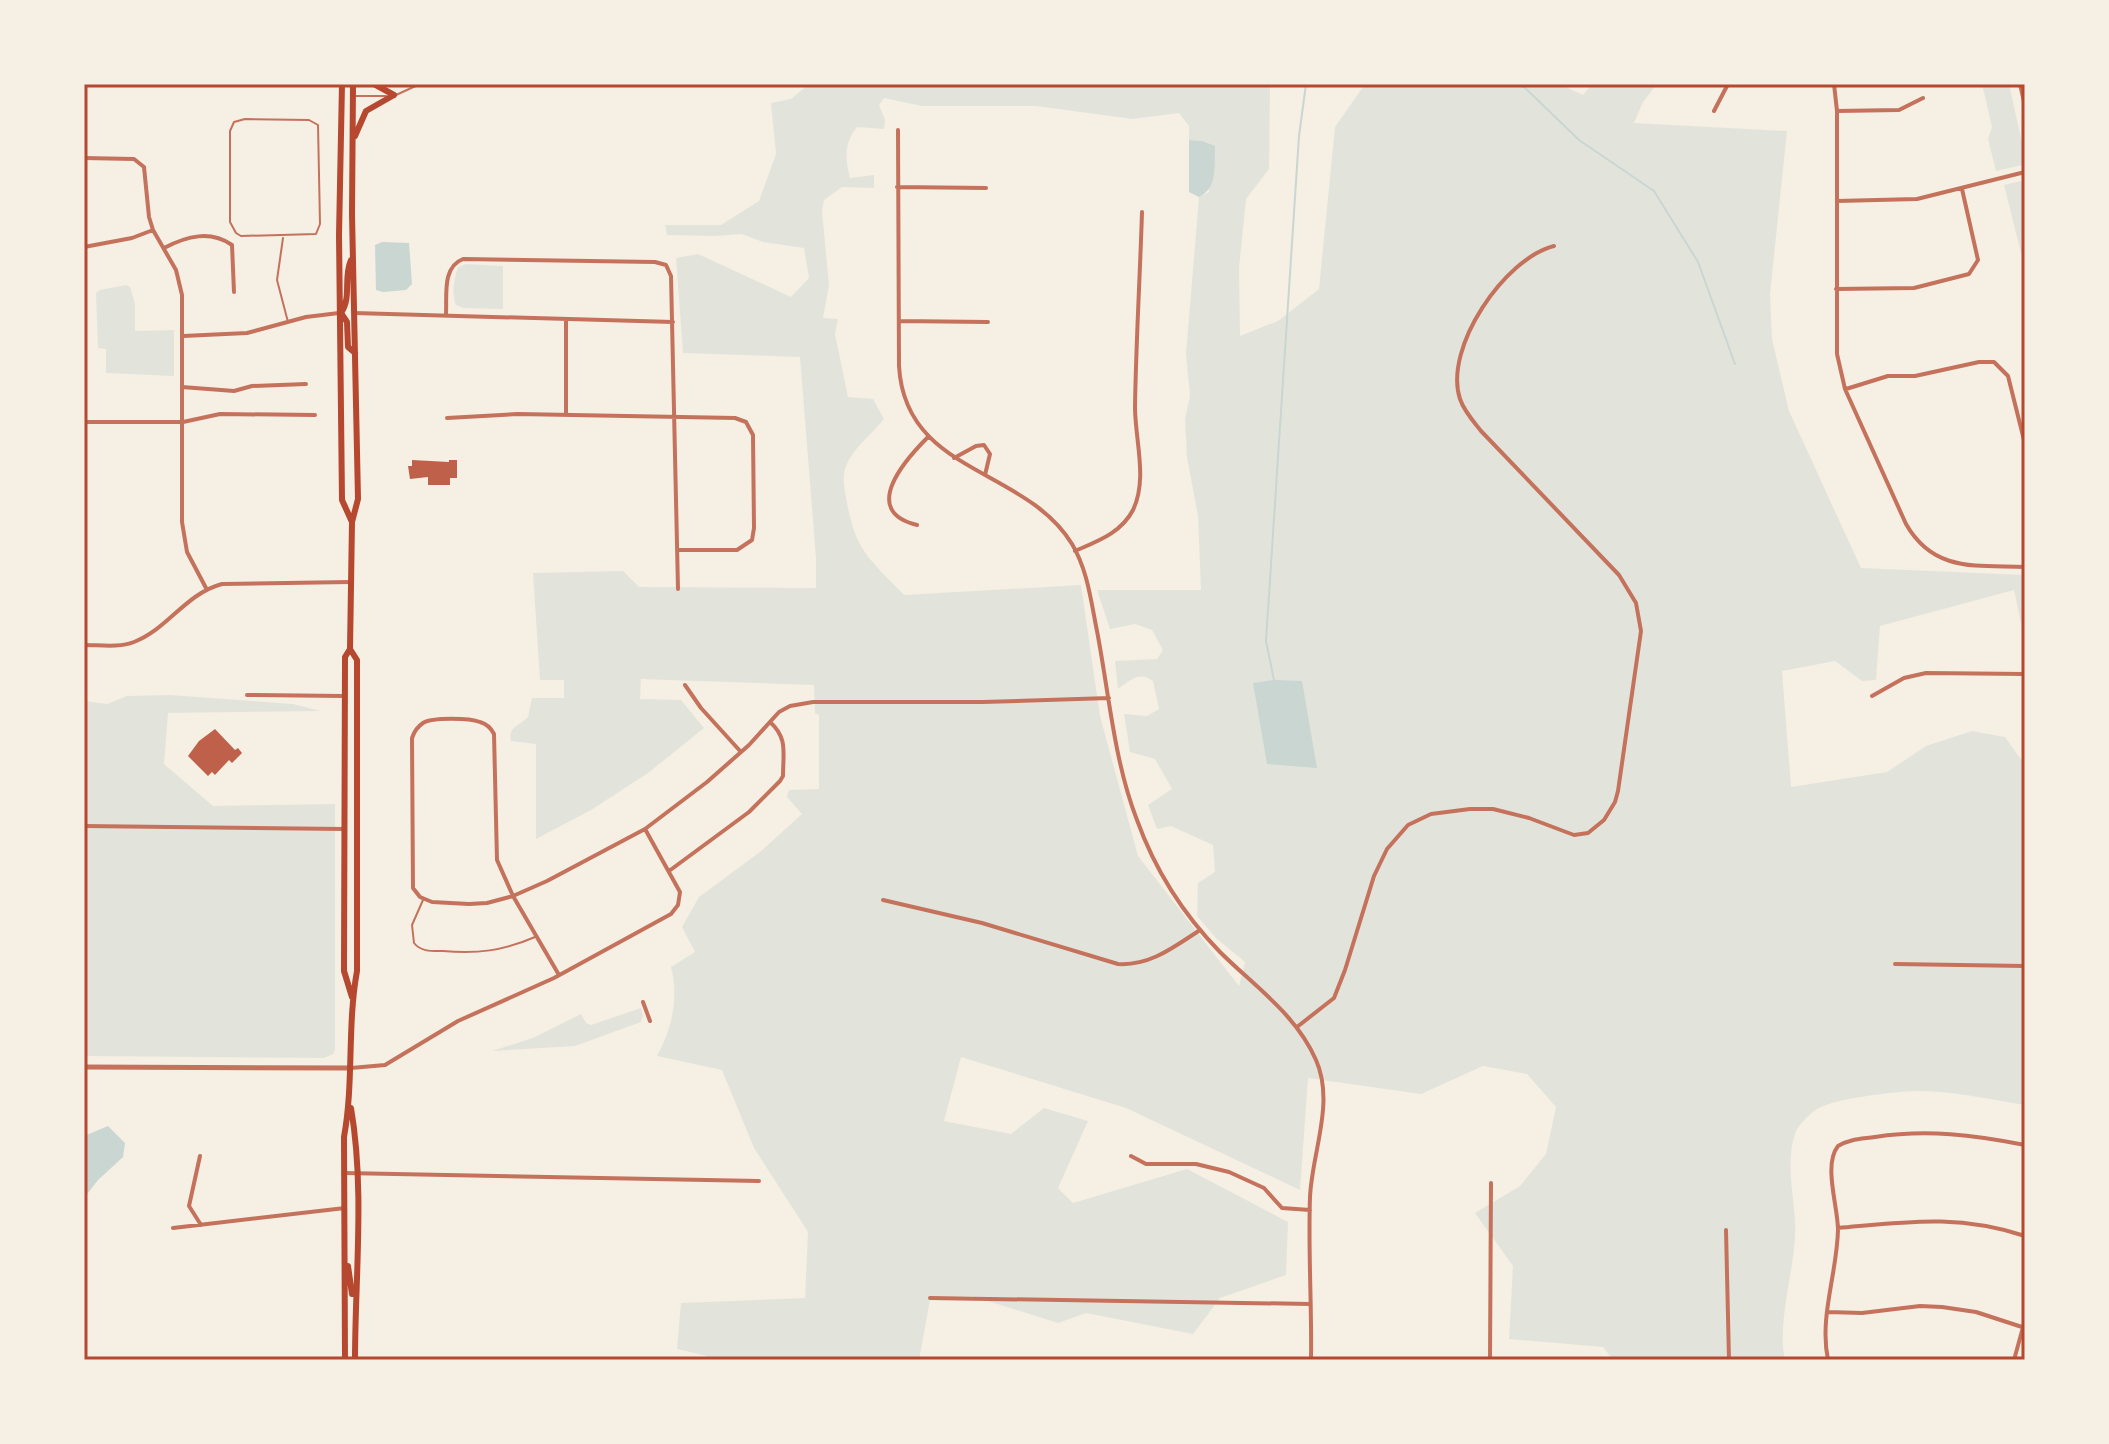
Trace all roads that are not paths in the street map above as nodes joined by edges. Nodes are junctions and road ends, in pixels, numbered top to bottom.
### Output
1 (342, 84) edge
2 (353, 84) edge
3 (374, 84) edge
4 (420, 84) edge
5 (1728, 84) edge
6 (1834, 84) edge
7 (2020, 84) edge
8 (394, 95) junction
9 (342, 96) junction
10 (353, 96) junction
11 (1923, 98) dead end
12 (2025, 106) edge
13 (1714, 111) dead end
14 (1837, 111) junction
15 (898, 130) dead end
16 (353, 142) junction
17 (84, 158) edge
18 (2025, 172) edge
19 (897, 187) junction
20 (986, 188) dead end
21 (1962, 189) junction
22 (1837, 201) junction
23 (1142, 212) dead end
24 (153, 230) junction
25 (283, 237) junction
26 (1554, 246) dead end
27 (84, 247) edge
28 (164, 248) junction
29 (353, 256) junction
30 (1836, 289) junction
31 (234, 292) dead end
32 (341, 313) junction
33 (354, 313) junction
34 (446, 314) junction
35 (566, 321) junction
36 (899, 321) junction
37 (288, 322) junction
38 (673, 322) junction
39 (988, 322) dead end
40 (183, 336) junction
41 (355, 353) junction
42 (306, 384) dead end
43 (182, 387) junction
44 (1845, 389) junction
45 (315, 415) dead end
46 (566, 415) junction
47 (675, 417) junction
48 (447, 418) dead end
49 (84, 422) edge
50 (183, 422) junction
51 (2023, 426) edge
52 (928, 437) junction
53 (2025, 444) edge
54 (954, 458) junction
55 (985, 476) junction
56 (84, 512) edge
57 (352, 522) junction
58 (84, 523) edge
59 (917, 525) dead end
60 (678, 550) junction
61 (1075, 551) junction
62 (2025, 567) edge
63 (352, 582) junction
64 (206, 588) junction
65 (678, 589) dead end
66 (84, 645) edge
67 (350, 649) junction
68 (2025, 674) edge
69 (685, 685) dead end
70 (247, 695) dead end
71 (344, 696) junction
72 (1872, 696) dead end
73 (1109, 698) junction
74 (770, 722) junction
75 (741, 752) junction
76 (84, 826) edge
77 (344, 829) junction
78 (645, 829) junction
79 (669, 871) junction
80 (513, 896) junction
81 (423, 899) junction
82 (883, 900) dead end
83 (1200, 930) junction
84 (535, 937) junction
85 (1895, 964) dead end
86 (2025, 966) edge
87 (559, 975) junction
88 (352, 997) junction
89 (643, 1002) dead end
90 (650, 1021) dead end
91 (1297, 1027) junction
92 (84, 1067) edge
93 (351, 1068) junction
94 (350, 1103) junction
95 (2025, 1145) edge
96 (200, 1156) dead end
97 (1131, 1156) dead end
98 (344, 1173) junction
99 (358, 1173) junction
100 (759, 1181) dead end
101 (1491, 1183) dead end
102 (345, 1208) junction
103 (1310, 1210) junction
104 (201, 1225) junction
105 (173, 1228) dead end
106 (1838, 1228) junction
107 (1726, 1230) dead end
108 (2025, 1236) edge
109 (345, 1254) junction
110 (930, 1298) dead end
111 (355, 1301) junction
112 (1310, 1304) junction
113 (1827, 1312) junction
114 (2025, 1320) edge
115 (2022, 1327) junction
116 (345, 1360) edge
117 (355, 1360) edge
118 (1311, 1360) edge
119 (1490, 1360) edge
120 (1729, 1360) edge
121 (1828, 1360) edge
122 (2014, 1360) edge

1 - 9 main road
2 - 10 main road
3 - 8 main road
4 - 8 lane
5 - 13 street
6 - 14 street
7 - 12 street
8 - 10 lane
8 - 16 main road
9 - 10 lane
9 - 32 main road
10 - 16 main road
11 - 14 street
14 - 22 street
15 - 19 street
16 - 29 main road
17 - 24 street
18 - 21 street
19 - 20 street
19 - 36 street
21 - 22 street
21 - 30 street
22 - 30 street
23 - 61 street
24 - 27 street
24 - 28 street
25 - 25 lane
25 - 37 lane
26 - 91 street
28 - 31 street
28 - 40 street
29 - 32 main road
29 - 33 main road
30 - 44 street
32 - 37 street
32 - 41 main road
32 - 57 main road
33 - 34 street
33 - 41 main road
34 - 35 street
34 - 38 street
35 - 38 street
35 - 46 street
36 - 39 street
36 - 52 street
37 - 40 street
38 - 47 street
40 - 43 street
41 - 57 main road
42 - 43 street
43 - 50 street
44 - 51 street
44 - 62 street
45 - 50 street
46 - 47 street
46 - 48 street
47 - 60 street
47 - 60 street
49 - 50 street
50 - 64 street
51 - 53 street
52 - 54 street
52 - 59 street
54 - 55 street
54 - 55 street
55 - 61 street
56 - 58 street
57 - 63 main road
60 - 65 street
61 - 73 street
63 - 64 street
63 - 67 main road
64 - 66 street
67 - 71 main road
67 - 88 main road
68 - 72 street
69 - 75 street
70 - 71 street
71 - 77 main road
73 - 74 street
73 - 83 street
74 - 75 street
74 - 79 street
75 - 78 street
76 - 77 street
77 - 88 main road
78 - 79 street
78 - 80 street
79 - 87 street
80 - 81 street
80 - 81 street
80 - 84 street
81 - 84 lane
82 - 83 street
83 - 91 street
84 - 87 street
85 - 86 street
87 - 93 street
88 - 93 main road
89 - 90 street
91 - 103 street
92 - 93 street
93 - 94 main road
94 - 98 main road
94 - 99 main road
95 - 106 street
96 - 104 street
97 - 103 street
98 - 99 street
98 - 102 main road
99 - 100 street
99 - 111 main road
101 - 119 street
102 - 104 street
102 - 109 main road
103 - 112 street
104 - 105 street
106 - 108 street
106 - 113 street
107 - 120 street
109 - 111 main road
109 - 116 main road
110 - 112 street
111 - 117 main road
112 - 118 street
113 - 115 street
113 - 121 street
114 - 115 street
115 - 122 street

